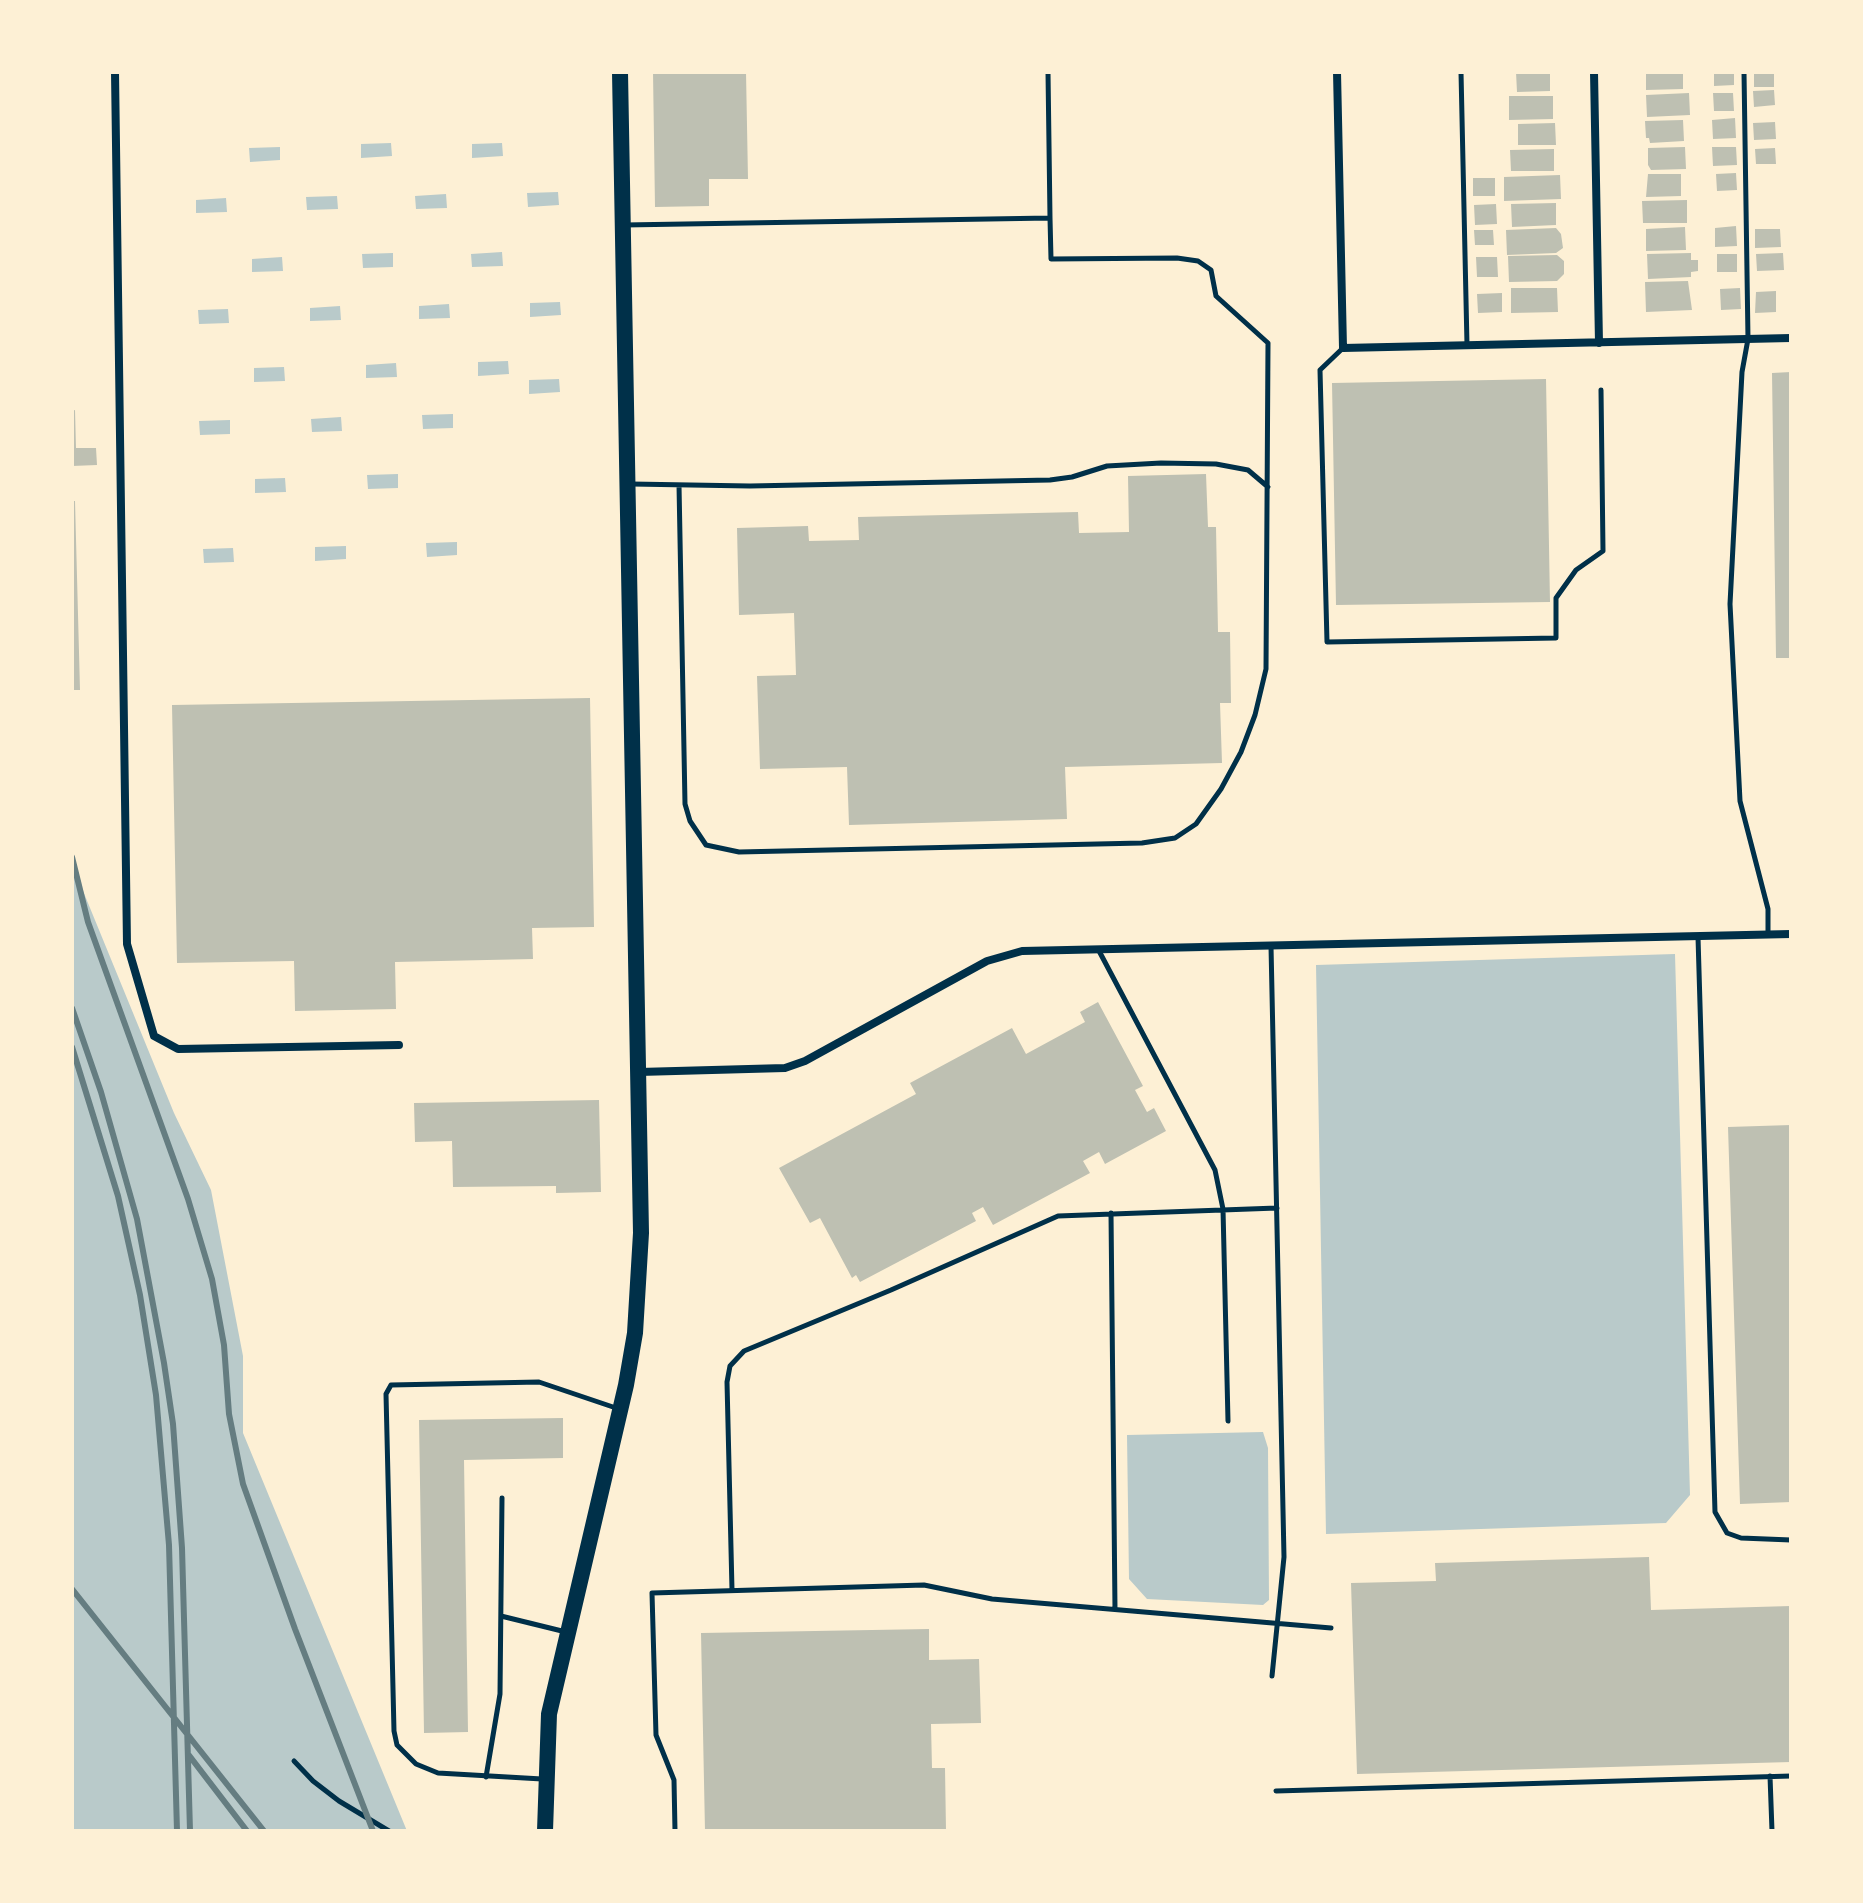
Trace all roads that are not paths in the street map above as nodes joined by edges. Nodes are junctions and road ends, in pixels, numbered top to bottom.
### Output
1 (115, 72) edge
2 (620, 72) edge
3 (1048, 72) edge
4 (1337, 72) edge
5 (1461, 72) edge
6 (1594, 72) edge
7 (1744, 72) edge
8 (1050, 218) junction
9 (624, 225) junction
10 (1791, 338) edge
11 (1748, 339) junction
12 (1599, 343) junction
13 (1467, 346) junction
14 (1343, 348) junction
15 (1601, 390) dead end
16 (628, 484) junction
17 (679, 485) junction
18 (1268, 488) junction
19 (1768, 934) junction
20 (1791, 934) edge
21 (1698, 936) junction
22 (1271, 945) junction
23 (1098, 949) junction
24 (399, 1045) dead end
25 (639, 1072) junction
26 (1277, 1208) junction
27 (1223, 1209) junction
28 (1111, 1213) junction
29 (621, 1410) junction
30 (1228, 1421) dead end
31 (502, 1498) dead end
32 (1791, 1540) edge
33 (732, 1590) junction
34 (1115, 1609) junction
35 (501, 1616) junction
36 (1278, 1623) junction
37 (1331, 1628) dead end
38 (568, 1632) junction
39 (1272, 1676) dead end
40 (294, 1761) dead end
41 (1770, 1776) junction
42 (1791, 1776) edge
43 (486, 1777) junction
44 (545, 1779) junction
45 (1276, 1791) dead end
46 (389, 1831) edge
47 (545, 1831) edge
48 (675, 1831) edge
49 (1772, 1831) edge

1 - 24 street
2 - 9 main road
3 - 8 lane
4 - 14 street
5 - 13 lane
6 - 12 street
7 - 11 lane
8 - 9 lane
8 - 18 lane
9 - 16 main road
10 - 11 street
11 - 12 street
11 - 19 lane
12 - 13 street
13 - 14 street
14 - 15 lane
16 - 17 lane
16 - 25 main road
17 - 18 lane
17 - 18 lane
19 - 20 street
19 - 21 street
21 - 22 street
21 - 32 lane
22 - 23 street
22 - 26 lane
23 - 25 street
23 - 27 lane
25 - 29 main road
26 - 27 lane
26 - 36 lane
27 - 28 lane
27 - 30 lane
28 - 33 lane
28 - 34 lane
29 - 38 main road
29 - 43 lane
31 - 35 lane
33 - 34 lane
33 - 48 lane
34 - 36 lane
35 - 38 lane
35 - 43 lane
36 - 37 lane
36 - 39 lane
38 - 44 main road
40 - 46 lane
41 - 42 lane
41 - 45 lane
41 - 49 lane
43 - 44 lane
44 - 47 main road

